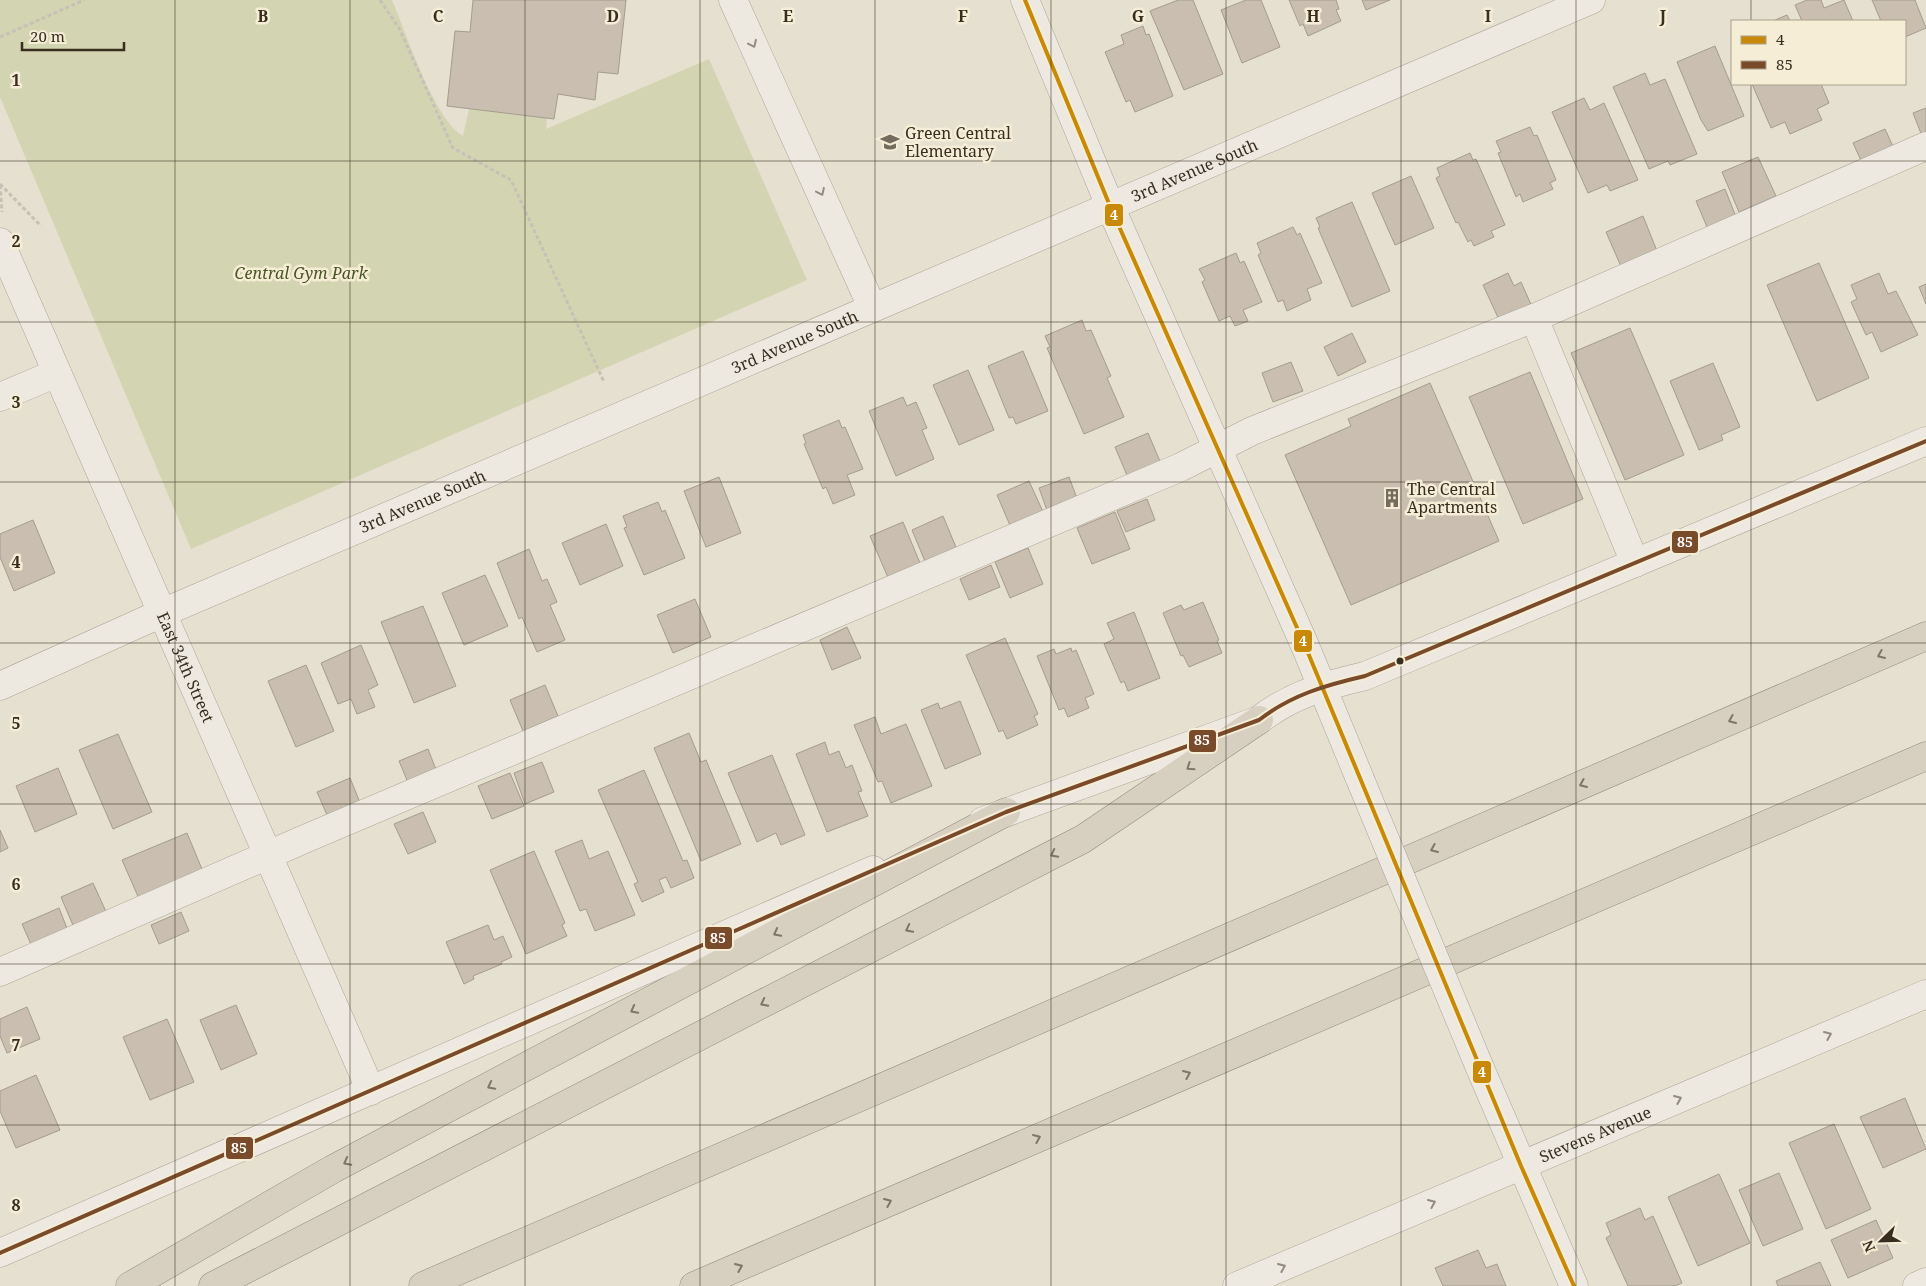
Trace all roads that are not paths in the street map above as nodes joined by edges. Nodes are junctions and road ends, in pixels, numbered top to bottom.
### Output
1 (733, 0) edge
2 (1025, 0) edge
3 (1591, 0) edge
4 (1926, 146) edge
5 (1110, 206) junction
6 (0, 242) edge
7 (872, 307) junction
8 (1534, 318) junction
9 (57, 373) junction
10 (0, 398) edge
11 (1926, 440) edge
12 (1219, 448) junction
13 (1635, 563) junction
14 (162, 613) junction
15 (1926, 636) edge
16 (0, 686) edge
17 (1320, 686) junction
18 (1259, 720) junction
19 (1926, 756) edge
20 (1006, 812) junction
21 (268, 856) junction
22 (0, 972) edge
23 (1926, 994) edge
24 (371, 1091) junction
25 (1521, 1166) junction
26 (0, 1253) edge
27 (1926, 1282) edge
28 (130, 1286) edge
29 (213, 1286) edge
30 (423, 1286) edge
31 (694, 1286) edge
32 (1237, 1286) edge
33 (1574, 1286) edge
34 (1917, 1286) edge

1 -> 7 street
2 - 5 street
3 - 5 street, 3rd Avenue South
4 - 8 street
5 - 7 street, 3rd Avenue South
5 - 12 street
6 - 9 street, East 34th Street
7 - 14 street, 3rd Avenue South
8 - 12 street
8 - 13 street
9 - 10 street
9 - 14 street, East 34th Street
11 - 13 street
12 - 17 street
12 - 21 street
13 - 17 street
14 - 16 street, 3rd Avenue South
14 - 21 street, East 34th Street
15 -> 30 highway
17 - 18 street
17 - 25 street, bridge
18 - 20 street
18 -> 29 highway
31 -> 19 highway
20 - 24 street
20 -> 28 highway
21 - 22 street
21 - 24 street, East 34th Street
25 -> 23 street, Stevens Avenue
24 - 26 street
32 -> 25 street, Stevens Avenue
25 - 33 street
27 - 34 street

